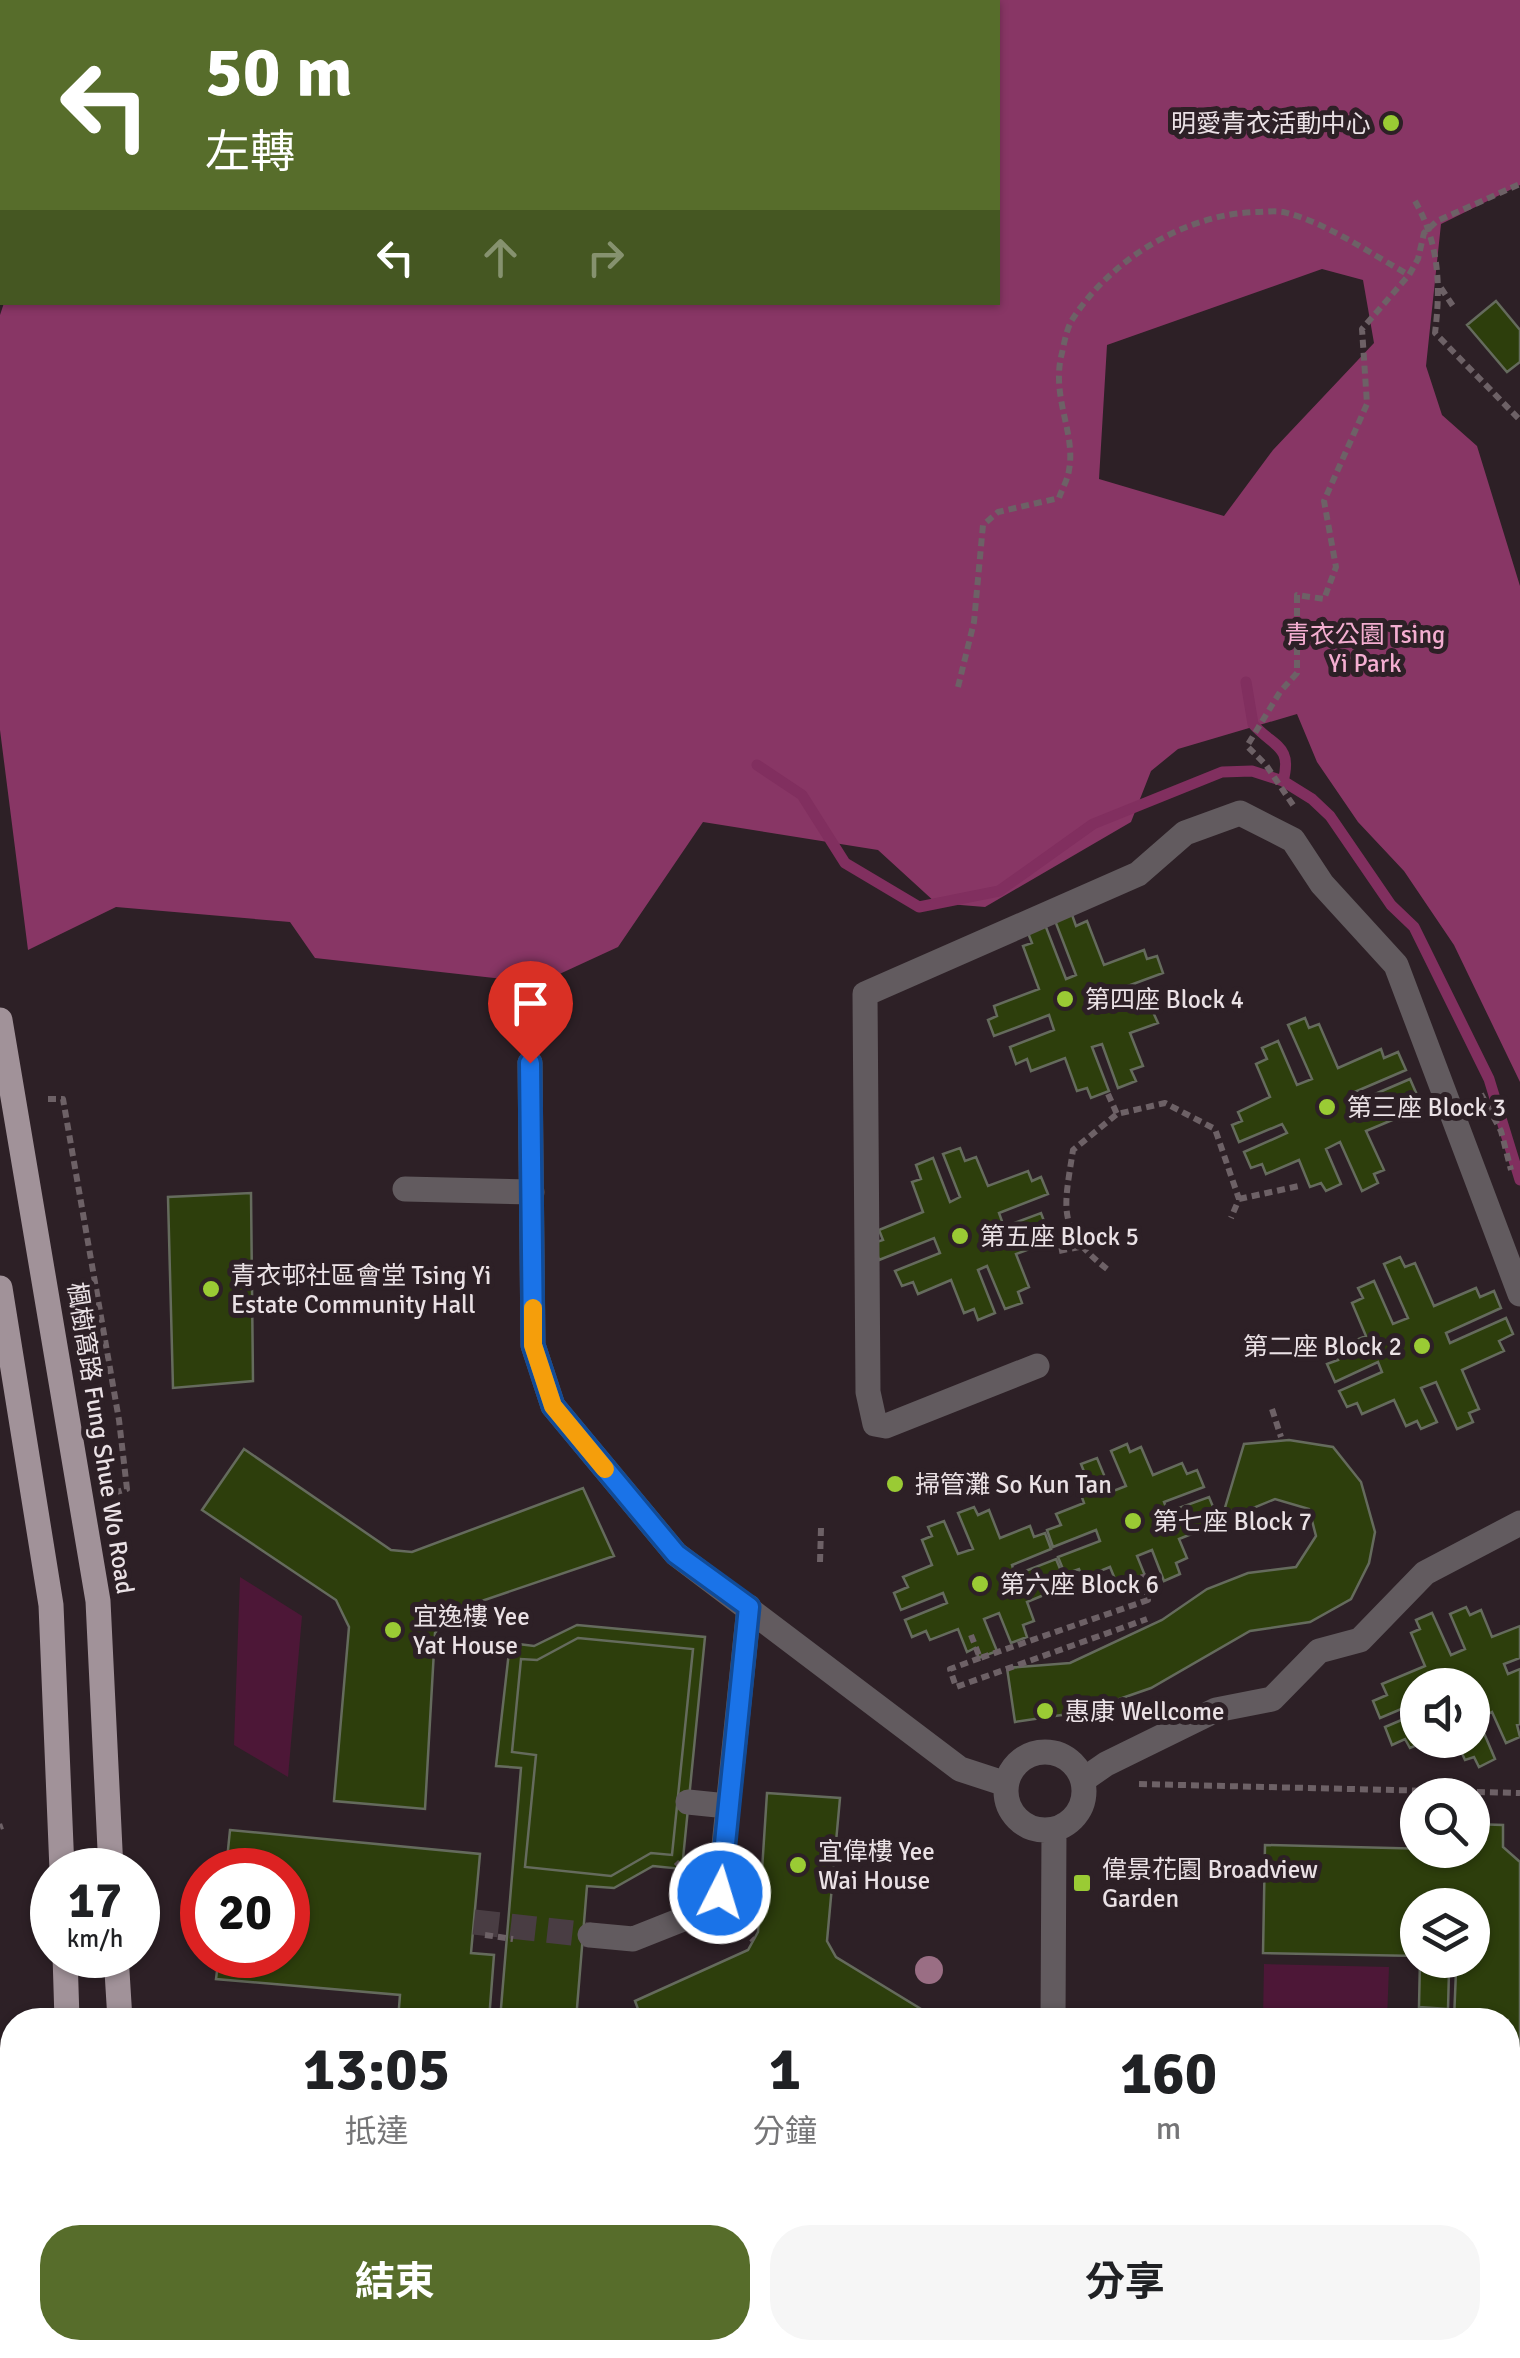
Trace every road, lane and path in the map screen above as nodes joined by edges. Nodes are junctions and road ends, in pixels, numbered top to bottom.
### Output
1 (1520, 184) edge
2 (1415, 201) dead end
3 (1430, 227) junction
4 (1409, 275) junction
5 (1441, 287) junction
6 (1455, 309) dead end
7 (1520, 420) edge
8 (958, 688) dead end
9 (1286, 794) dead end
10 (0, 1020) edge
11 (530, 1063) dead end
12 (1108, 1094) dead end
13 (48, 1099) dead end
14 (1117, 1114) junction
15 (1299, 1186) dead end
16 (404, 1189) dead end
17 (532, 1192) junction
18 (1239, 1200) junction
19 (1231, 1218) dead end
20 (1078, 1246) junction
21 (1058, 1251) dead end
22 (1107, 1269) dead end
23 (0, 1288) edge
24 (1520, 1294) edge
25 (1037, 1366) dead end
26 (1272, 1408) dead end
27 (1282, 1437) dead end
28 (117, 1492) dead end
29 (1520, 1523) edge
30 (821, 1528) dead end
31 (820, 1562) dead end
32 (1143, 1574) dead end
33 (749, 1607) junction
34 (1146, 1619) dead end
35 (970, 1635) dead end
36 (980, 1658) junction
37 (1083, 1780) junction
38 (1006, 1784) junction
39 (1133, 1784) dead end
40 (1520, 1793) edge
41 (688, 1802) dead end
42 (727, 1806) junction
43 (1054, 1830) junction
44 (61, 1848) edge
45 (109, 1848) edge
46 (590, 1935) tunnel mouth
47 (485, 1936) dead end
48 (513, 1938) dead end
49 (66, 1978) edge
50 (117, 1978) edge
51 (67, 2008) edge
52 (119, 2008) edge
53 (1053, 2008) edge

1 - 3 path
2 - 3 path
3 - 4 path
3 - 5 path
4 - 8 path
4 - 9 path
5 - 6 path
5 - 7 path
10 - 45 main road, 楓樹窩路 Fung Shue Wo Road
11 - 17 street
12 - 14 path
13 - 28 path
14 - 18 path
14 - 20 path
15 - 18 path
16 - 17 street
17 - 33 street
18 - 19 path
20 - 21 path
20 - 22 path
23 - 44 main road
24 - 25 street
26 - 27 path
29 - 37 street
30 - 31 path
32 - 36 path
33 - 38 street
33 - 42 street
34 - 36 path
35 - 36 path
37 - 38 street
37 - 43 street
38 - 43 street
39 - 40 path
41 - 42 street
42 - 46 street
43 - 53 street
47 - 48 path
49 - 51 main road
50 - 52 main road

